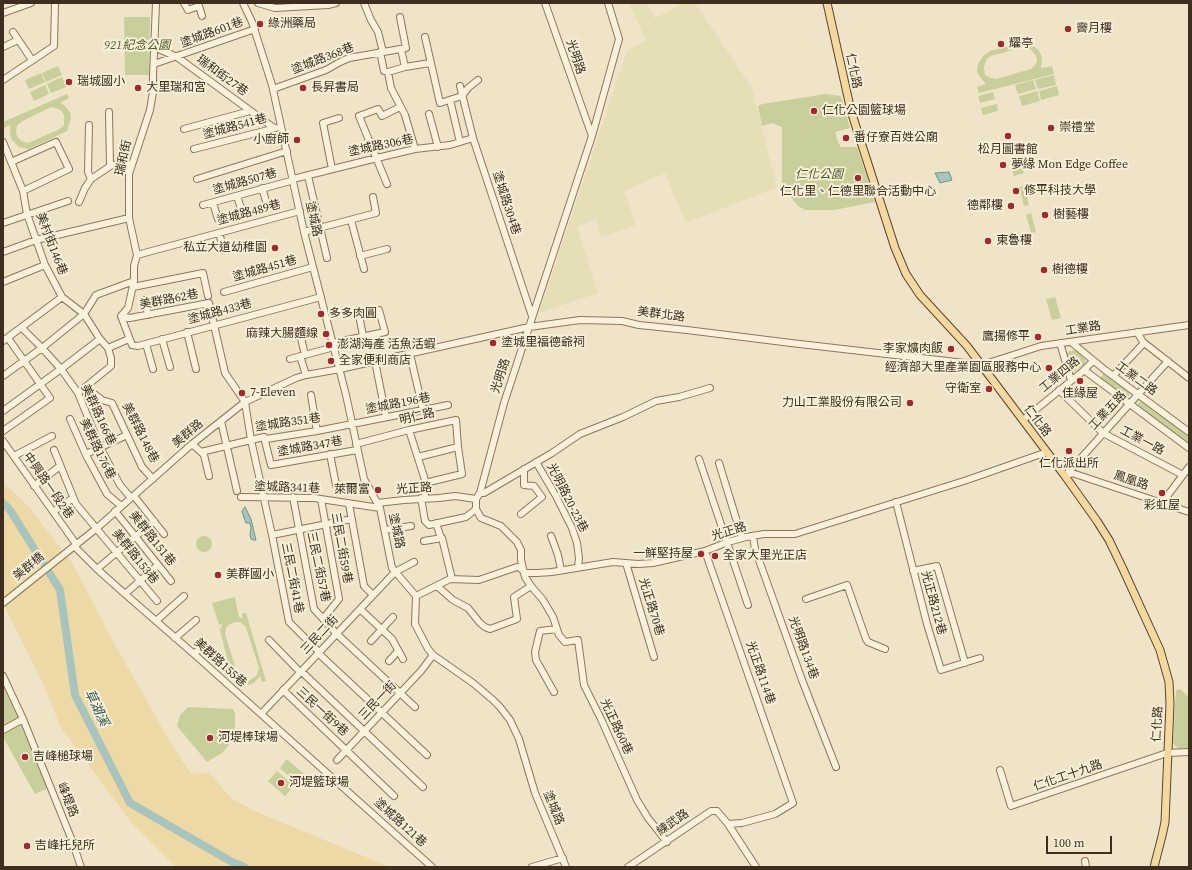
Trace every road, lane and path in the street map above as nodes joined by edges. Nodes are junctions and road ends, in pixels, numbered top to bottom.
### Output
1 (31, 3) edge
2 (54, 3) edge
3 (156, 3) edge
4 (184, 3) edge
5 (252, 3) edge
6 (258, 3) edge
7 (336, 3) edge
8 (364, 3) edge
9 (545, 3) edge
10 (608, 3) edge
11 (828, 3) edge
12 (244, 4) edge
13 (3, 13) edge
14 (202, 16) dead end
15 (400, 17) dead end
16 (255, 29) junction
17 (13, 32) dead end
18 (425, 37) dead end
19 (18, 40) junction
20 (154, 46) junction
21 (3, 47) edge
22 (404, 49) junction
23 (382, 52) junction
24 (177, 57) junction
25 (32, 60) junction
26 (430, 63) junction
27 (154, 64) junction
28 (405, 67) junction
29 (384, 71) dead end
30 (3, 80) edge
31 (478, 80) dead end
32 (460, 86) dead end
33 (273, 89) junction
34 (462, 96) junction
35 (450, 100) junction
36 (400, 107) junction
37 (250, 111) junction
38 (109, 112) dead end
39 (429, 114) dead end
40 (339, 118) dead end
41 (89, 125) dead end
42 (281, 127) junction
43 (274, 128) junction
44 (184, 129) dead end
45 (592, 136) junction
46 (411, 138) junction
47 (473, 138) junction
48 (3, 142) edge
49 (460, 142) junction
50 (384, 144) dead end
51 (438, 147) junction
52 (194, 149) dead end
53 (415, 150) junction
54 (287, 151) junction
55 (377, 158) junction
56 (11, 162) junction
57 (132, 164) junction
58 (110, 166) junction
59 (332, 169) junction
60 (308, 176) junction
61 (91, 179) junction
62 (197, 179) dead end
63 (294, 180) junction
64 (387, 184) dead end
65 (262, 188) junction
66 (23, 191) junction
67 (237, 196) junction
68 (373, 197) dead end
69 (68, 201) dead end
70 (266, 201) dead end
71 (79, 202) dead end
72 (213, 203) junction
73 (203, 205) dead end
74 (300, 210) junction
75 (242, 212) dead end
76 (27, 214) junction
77 (129, 218) junction
78 (218, 219) dead end
79 (351, 220) junction
80 (3, 222) edge
81 (320, 227) junction
82 (304, 232) junction
83 (219, 233) junction
84 (36, 240) junction
85 (388, 249) dead end
86 (224, 250) dead end
87 (3, 252) edge
88 (137, 255) junction
89 (360, 256) junction
90 (327, 258) dead end
91 (45, 265) junction
92 (313, 267) junction
93 (364, 269) dead end
94 (3, 282) edge
95 (134, 284) junction
96 (224, 292) dead end
97 (208, 296) dead end
98 (62, 297) junction
99 (321, 297) junction
100 (145, 300) dead end
101 (379, 310) dead end
102 (84, 314) junction
103 (148, 315) junction
104 (359, 315) dead end
105 (121, 316) junction
106 (532, 316) junction
107 (1189, 325) edge
108 (214, 326) junction
109 (530, 327) junction
110 (22, 328) junction
111 (187, 332) junction
112 (1137, 332) junction
113 (363, 336) junction
114 (301, 338) dead end
115 (100, 339) junction
116 (130, 339) junction
117 (162, 339) junction
118 (6, 340) edge
119 (1071, 342) junction
120 (1060, 343) junction
121 (1144, 343) junction
122 (146, 344) junction
123 (333, 345) junction
124 (42, 348) junction
125 (108, 348) junction
126 (410, 354) junction
127 (303, 355) junction
128 (290, 359) dead end
129 (25, 361) junction
130 (374, 361) junction
131 (1093, 361) junction
132 (1168, 362) junction
133 (982, 365) junction
134 (170, 367) dead end
135 (61, 369) junction
136 (153, 369) dead end
137 (196, 369) dead end
138 (340, 369) junction
139 (1084, 370) junction
140 (306, 375) junction
141 (3, 376) edge
142 (1113, 376) junction
143 (1189, 378) edge
144 (1071, 380) junction
145 (40, 385) junction
146 (85, 387) junction
147 (710, 388) dead end
148 (1060, 390) junction
149 (78, 393) junction
150 (311, 395) dead end
151 (1138, 395) junction
152 (245, 402) junction
153 (1130, 404) junction
154 (448, 405) dead end
155 (423, 410) junction
156 (3, 411) edge
157 (386, 417) junction
158 (70, 419) dead end
159 (1023, 420) junction
160 (221, 421) junction
161 (352, 424) junction
162 (409, 430) junction
163 (3, 431) edge
164 (317, 431) junction
165 (1189, 432) edge
166 (1103, 433) junction
167 (127, 435) junction
168 (52, 436) dead end
169 (264, 437) junction
170 (251, 440) junction
171 (3, 441) edge
172 (192, 444) junction
173 (227, 445) junction
174 (100, 447) junction
175 (357, 447) junction
176 (458, 448) junction
177 (1189, 448) edge
178 (54, 450) dead end
179 (201, 452) junction
180 (1047, 452) junction
181 (86, 454) junction
182 (330, 454) junction
183 (14, 456) junction
184 (418, 457) junction
185 (699, 459) dead end
186 (536, 462) junction
187 (719, 463) dead end
188 (60, 466) junction
189 (1189, 466) edge
190 (524, 469) junction
191 (1183, 475) junction
192 (209, 476) dead end
193 (1065, 476) junction
194 (153, 479) junction
195 (425, 483) junction
196 (336, 485) dead end
197 (34, 486) junction
198 (237, 491) dead end
199 (480, 493) junction
200 (132, 497) junction
201 (241, 497) dead end
202 (263, 497) junction
203 (294, 497) junction
204 (73, 498) junction
205 (423, 498) junction
206 (321, 499) junction
207 (476, 499) junction
208 (896, 502) junction
209 (1162, 503) junction
210 (349, 504) junction
211 (378, 505) junction
212 (121, 506) junction
213 (476, 509) junction
214 (115, 511) junction
215 (53, 512) junction
216 (1189, 512) edge
217 (520, 514) dead end
218 (352, 519) junction
219 (154, 521) junction
220 (436, 523) junction
221 (326, 525) junction
222 (411, 526) dead end
223 (97, 528) junction
224 (299, 530) junction
225 (385, 530) junction
226 (164, 534) dead end
227 (272, 535) junction
228 (551, 536) dead end
229 (753, 536) junction
230 (135, 537) junction
231 (441, 538) junction
232 (742, 538) junction
233 (424, 541) dead end
234 (726, 542) junction
235 (76, 544) junction
236 (70, 549) joint
237 (705, 551) junction
238 (117, 552) junction
239 (412, 562) dead end
240 (626, 563) junction
241 (158, 565) junction
242 (578, 567) junction
243 (97, 569) junction
244 (561, 570) junction
245 (913, 571) junction
246 (395, 572) junction
247 (525, 573) junction
248 (452, 579) junction
249 (140, 581) junction
250 (171, 581) dead end
251 (437, 586) junction
252 (531, 586) junction
253 (125, 594) junction
254 (373, 595) junction
255 (184, 596) dead end
256 (416, 596) junction
257 (806, 598) dead end
258 (157, 601) dead end
259 (3, 603) edge
260 (748, 605) dead end
261 (360, 609) junction
262 (393, 617) dead end
263 (323, 619) junction
264 (196, 620) dead end
265 (156, 621) junction
266 (381, 629) junction
267 (557, 629) junction
268 (336, 634) junction
269 (175, 638) junction
270 (269, 640) dead end
271 (371, 641) dead end
272 (204, 645) dead end
273 (885, 649) dead end
274 (398, 651) junction
275 (319, 652) junction
276 (194, 654) junction
277 (433, 655) junction
278 (654, 657) dead end
279 (980, 658) dead end
280 (403, 659) dead end
281 (388, 662) dead end
282 (965, 663) junction
283 (300, 672) junction
284 (3, 676) edge
285 (283, 690) junction
286 (554, 692) dead end
287 (400, 694) junction
288 (415, 707) dead end
289 (382, 713) junction
290 (261, 714) junction
291 (23, 719) junction
292 (3, 730) edge
293 (364, 731) junction
294 (346, 749) junction
295 (1189, 752) edge
296 (1167, 753) junction
297 (427, 755) dead end
298 (337, 760) dead end
299 (836, 767) dead end
300 (1000, 770) dead end
301 (423, 787) dead end
302 (353, 796) joint
303 (394, 796) dead end
304 (728, 824) junction
305 (667, 842) junction
306 (562, 858) junction
307 (81, 867) edge
308 (432, 867) edge
309 (532, 867) edge
310 (566, 867) edge
311 (628, 867) edge
312 (756, 867) edge
313 (1154, 867) edge

1 - 13 street
2 - 25 street
3 - 20 street, 瑞和街
4 - 14 street
5 - 12 street
6 - 7 street
8 - 23 street
9 - 45 street, 光明路
10 - 45 street
11 - 133 main road, 仁化路
12 - 16 street, 塗城路
15 - 22 street
16 - 24 street, 塗城路601巷
16 - 33 street, 塗城路
17 - 19 street
18 - 26 street
19 - 21 street
19 - 25 street
20 - 24 street, 瑞和街27巷
20 - 27 street, 瑞和街
22 - 23 street, 塗城路368巷
22 - 28 street
23 - 29 street
23 - 33 street, 塗城路368巷
24 - 27 street, 塗城路601巷
24 - 37 street, 瑞和街27巷
25 - 30 street
26 - 28 street
26 - 35 street
27 - 57 street, 瑞和街
28 - 36 street
31 - 34 street
32 - 34 street, 塗城路304巷
33 - 42 street, 塗城路
34 - 35 street
34 - 47 street, 塗城路304巷
35 - 49 street
36 - 46 street
36 - 55 street
37 - 43 street, 瑞和街27巷
37 - 44 street
38 - 58 street
39 - 51 street
40 - 59 street
41 - 61 street
42 - 43 street, 塗城路541巷
42 - 54 street, 塗城路
43 - 52 street, 塗城路541巷
45 - 106 street, 光明路
46 - 50 street
46 - 53 street
47 - 49 street, 塗城路306巷
47 - 106 street, 塗城路304巷
48 - 56 street, 美村街146巷
49 - 51 street, 塗城路306巷
51 - 53 street, 塗城路306巷
53 - 55 street, 塗城路306巷
54 - 62 street
54 - 63 street, 塗城路
55 - 59 street, 塗城路306巷
55 - 64 street
56 - 66 street, 美村街146巷
56 - 66 street
57 - 58 street
57 - 77 street, 瑞和街
58 - 61 street
59 - 60 street, 塗城路306巷
60 - 63 street, 塗城路306巷
60 - 81 street
61 - 71 street
63 - 65 street, 塗城路507巷
63 - 74 street, 塗城路
65 - 67 street, 塗城路507巷
65 - 70 street
66 - 76 street, 美村街146巷
67 - 72 street, 塗城路507巷
67 - 75 street
68 - 79 street
69 - 76 street
72 - 73 street, 塗城路507巷
72 - 78 street
74 - 82 street, 塗城路
74 - 83 street, 塗城路489巷
76 - 80 street
76 - 84 street, 美村街146巷
77 - 84 street
77 - 88 street, 瑞和街
79 - 81 street
79 - 89 street
81 - 82 street
81 - 90 street
82 - 92 street, 塗城路
83 - 86 street
83 - 88 street, 塗城路489巷
84 - 87 street
84 - 91 street, 美村街146巷
85 - 89 street
88 - 95 street, 瑞和街
89 - 93 street
91 - 94 street
91 - 98 street, 美村街146巷
92 - 96 street, 塗城路451巷
92 - 99 street, 塗城路
95 - 97 street
95 - 102 street
95 - 105 street, 瑞和街
98 - 102 street, 美村街146巷
98 - 110 street
99 - 108 street, 塗城路433巷
99 - 123 street, 塗城路
100 - 103 street
101 - 113 street
102 - 115 street, 美村街146巷
102 - 124 street
103 - 105 street, 美群路62巷
103 - 108 street, 美群路62巷
104 - 113 street
105 - 116 street
106 - 109 street, 光明路
107 - 112 street, 工業路
108 - 111 street, 塗城路433巷
108 - 152 street, 美群路62巷
109 - 126 street, 美群北路
109 - 133 street, 美群北路
109 - 199 street, 光明路
110 - 118 street
110 - 124 street, 美群路166巷
111 - 117 street, 塗城路433巷
111 - 137 street
112 - 119 street, 工業路
112 - 121 street
113 - 123 street
114 - 127 street
115 - 125 street, 美村街146巷
115 - 135 street
116 - 122 street
116 - 125 street
117 - 122 street, 塗城路433巷
117 - 134 street
118 - 129 street
119 - 120 street, 工業路
119 - 131 street, 工業二路
120 - 133 street, 工業路
120 - 144 street
121 - 132 street
121 - 142 street
122 - 136 street
123 - 127 street
123 - 138 street, 塗城路
124 - 129 street
124 - 135 street, 美群路166巷
125 - 146 street
126 - 130 street, 美群北路
126 - 155 street
127 - 128 street
127 - 140 street
129 - 141 street
129 - 145 street
130 - 138 street, 美群北路
130 - 157 street
131 - 139 street, 工業四路
131 - 142 street, 工業二路
132 - 143 street
132 - 151 street, 工業五路
133 - 159 main road, 仁化路
135 - 145 street
135 - 149 street, 美群路166巷
138 - 140 street, 美群路
138 - 161 street, 塗城路
139 - 144 street, 工業四路
139 - 153 street, 工業二路
140 - 152 street, 美群路
142 - 151 street, 工業二路
144 - 148 street, 工業四路
145 - 156 street
145 - 163 street
146 - 149 street
146 - 167 street, 美群路148巷
147 - 186 street
148 - 159 street, 工業四路
148 - 166 street, 工業一路
149 - 174 street, 美群路166巷
150 - 164 street
151 - 153 street, 工業五路
151 - 165 street, 工業二路
152 - 160 street, 美群路
152 - 170 street, 三民二街41巷
153 - 166 street, 工業五路
153 - 177 street, 工業二路
154 - 155 street, 塗城路196巷
155 - 157 street, 塗城路196巷
157 - 161 street, 塗城路196巷
158 - 181 street, 美群路176巷
159 - 180 main road, 仁化路
160 - 172 street, 美群路
160 - 173 street
161 - 164 street, 塗城路351巷
161 - 175 street, 塗城路
162 - 175 street, 明仁路
162 - 176 street, 明仁路
162 - 184 street
164 - 169 street, 塗城路351巷
166 - 191 street, 工業一路
166 - 193 street, 工業五路
167 - 174 street
167 - 194 street, 美群路148巷
168 - 183 street
169 - 170 street, 塗城路351巷
169 - 182 street, 塗城路347巷
170 - 173 street, 塗城路351巷
170 - 202 street, 三民二街41巷
171 - 183 street, 中興路一段2巷
172 - 179 street
172 - 194 street, 美群路
173 - 179 street, 塗城路351巷
173 - 198 street
174 - 181 street
174 - 200 street, 美群路166巷
175 - 182 street, 塗城路347巷
175 - 211 street, 塗城路
176 - 184 street
176 - 195 street
178 - 188 street, 美群路153巷
179 - 192 street
180 - 193 main road, 仁化路
180 - 208 street, 光正路
181 - 212 street, 美群路176巷
182 - 196 street
183 - 197 street, 中興路一段2巷
184 - 195 street
185 - 234 street
186 - 190 street
186 - 242 street, 光明路20-23巷
187 - 232 street
188 - 197 street
188 - 204 street, 美群路153巷
189 - 191 street
190 - 199 street
190 - 217 street
191 - 209 street
193 - 209 street, 鳳凰路
193 - 296 main road, 仁化路
194 - 200 street, 美群路
195 - 205 street
197 - 215 street, 中興路一段2巷
199 - 207 street
200 - 212 street, 美群路
200 - 219 street, 美群路166巷
201 - 202 street, 塗城路341巷
202 - 203 street, 塗城路341巷
202 - 227 street, 三民二街41巷
203 - 206 street, 塗城路341巷
203 - 224 street, 三民二街57巷
204 - 215 street
204 - 223 street, 美群路153巷
205 - 207 street, 光正路
205 - 211 street, 光正路
205 - 220 street
206 - 210 street, 塗城路341巷
206 - 221 street, 三民二街59巷
207 - 213 street
208 - 229 street, 光正路
208 - 245 street, 光正路212巷
209 - 216 street, 鳳凰路
210 - 211 street, 塗城路341巷
210 - 218 street
211 - 225 street, 塗城路
212 - 214 street, 美群路
213 - 220 street
213 - 247 street, 光正路60巷
214 - 223 street, 美群路
214 - 230 street, 美群路151巷
215 - 235 street, 中興路一段2巷
218 - 221 street
218 - 254 street
219 - 226 street, 美群路166巷
219 - 230 street
220 - 231 street
221 - 224 street
221 - 263 street, 三民二街59巷
222 - 225 street
223 - 235 street, 美群路
223 - 238 street, 美群路153巷
224 - 227 street
224 - 263 street, 三民二街57巷
225 - 246 street, 塗城路
227 - 275 street, 三民二街41巷
228 - 244 street
229 - 232 street, 光正路
229 - 299 street, 光明路134巷
230 - 238 street
230 - 241 street, 美群路151巷
231 - 233 street
231 - 248 street
232 - 234 street, 光正路
234 - 237 street, 光正路
234 - 260 street
235 - 236 street, 美群路
235 - 243 street, 美群路155巷
236 - 259 street, 美群橋
237 - 240 street, 光正路
237 - 304 street, 光正路114巷
238 - 243 street
238 - 249 street, 美群路153巷
239 - 246 street, 三民二街
240 - 242 street, 光正路
240 - 278 street, 光正路70巷
241 - 249 street
241 - 250 street, 美群路151巷
242 - 244 street, 光正路
243 - 253 street, 美群路155巷
244 - 247 street, 光正路
245 - 282 street
245 - 282 street, 光正路212巷
246 - 254 street, 三民二街
246 - 256 street, 塗城路
247 - 248 street, 光正路
247 - 252 street, 光正路60巷
248 - 251 street, 光正路
249 - 253 street
249 - 258 street, 美群路153巷
251 - 252 street
251 - 256 street, 光正路
252 - 267 street, 光正路60巷
253 - 265 street, 美群路155巷
254 - 261 street, 三民二街
255 - 265 street
256 - 277 street, 塗城路
257 - 273 street
261 - 266 street
261 - 268 street, 三民二街
262 - 266 street
263 - 268 street, 三民二街57巷
264 - 269 street
265 - 269 street, 美群路155巷
266 - 271 street
266 - 274 street
267 - 286 street
267 - 305 street, 光正路60巷
268 - 275 street, 三民二街
268 - 287 street, 三民二街57巷
269 - 276 street, 美群路155巷
270 - 283 street
272 - 276 street
274 - 280 street
274 - 281 street
275 - 283 street, 三民二街
275 - 289 street, 三民二街41巷
276 - 290 street, 美群路155巷
277 - 287 street, 三民一街
277 - 306 street, 塗城路
279 - 282 street, 光正路212巷
283 - 285 street, 三民二街
283 - 293 street
284 - 291 street, 峰堤路
285 - 290 street, 三民二街
285 - 294 street, 三民一街9巷
287 - 288 street, 三民二街57巷
287 - 289 street, 三民一街
289 - 293 street, 三民一街
289 - 297 street, 三民二街41巷
290 - 302 street, 美群路155巷
291 - 292 street
291 - 307 street, 峰堤路
293 - 294 street, 三民一街
293 - 301 street
294 - 298 street, 三民一街
294 - 303 street, 三民一街9巷
295 - 296 street
296 - 300 street, 仁化工十九路
296 - 313 main road, 仁化路
302 - 308 street, 塗城路121巷
304 - 305 street, 練武路
304 - 312 street, 練武路
305 - 311 street, 練武路
306 - 309 street
306 - 310 street, 塗城路

